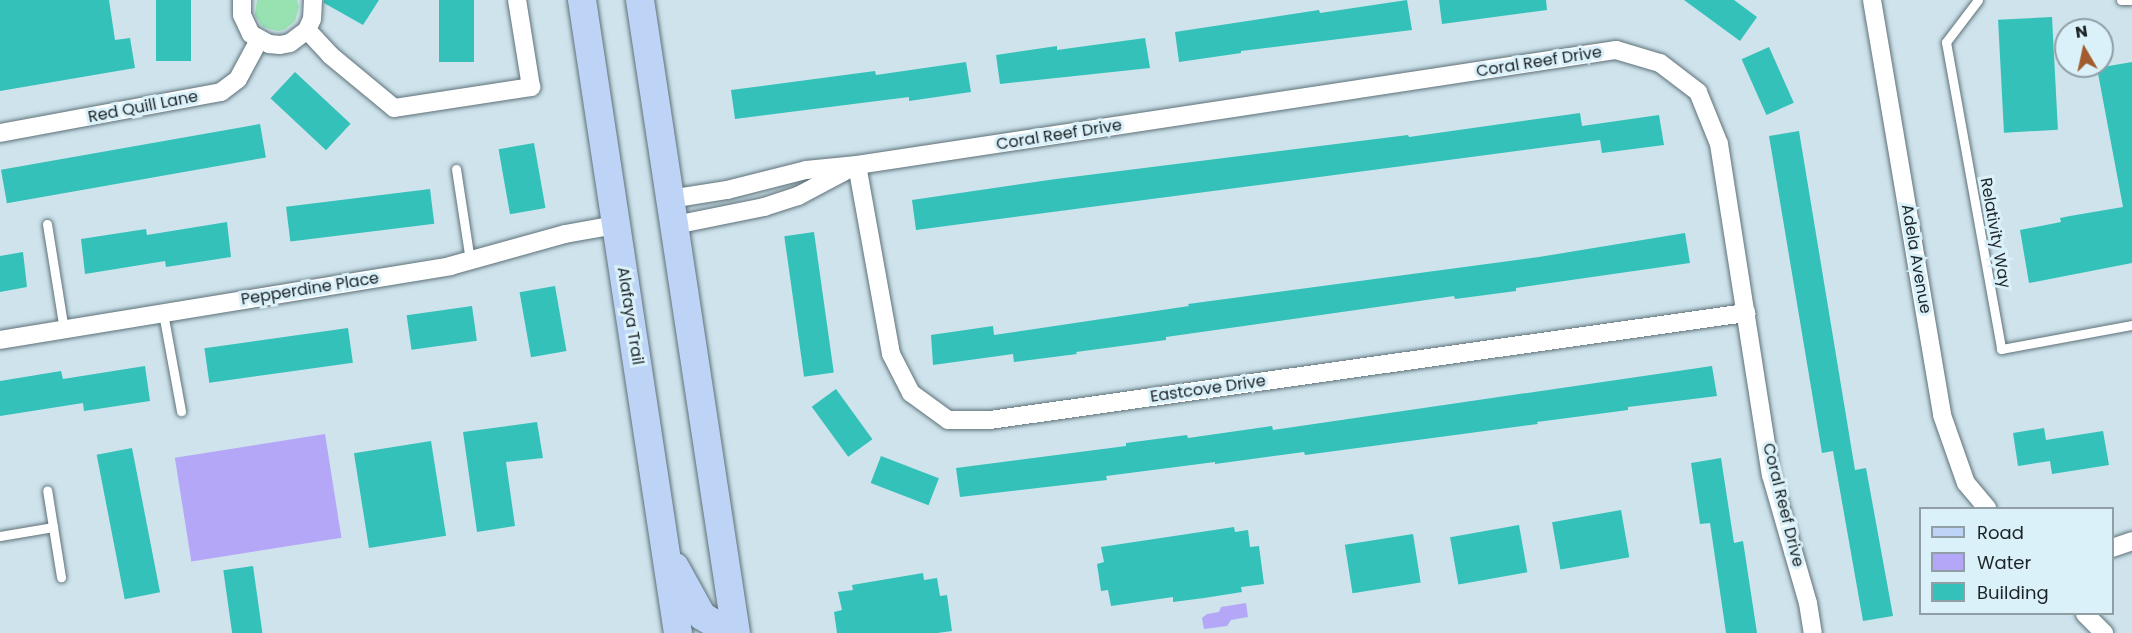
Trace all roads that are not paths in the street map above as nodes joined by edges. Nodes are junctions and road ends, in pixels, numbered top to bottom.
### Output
1 (242, 0) edge
2 (313, 0) edge
3 (517, 0) edge
4 (582, 0) edge
5 (640, 0) edge
6 (1872, 0) edge
7 (1978, 0) edge
8 (2121, 0) edge
9 (2130, 0) edge
10 (307, 30) junction
11 (259, 40) junction
12 (0, 133) edge
13 (857, 165) junction
14 (456, 169) dead end
15 (673, 212) junction
16 (47, 224) dead end
17 (616, 225) junction
18 (470, 261) junction
19 (163, 313) junction
20 (1746, 313) junction
21 (2132, 325) edge
22 (64, 330) junction
23 (0, 340) edge
24 (181, 411) dead end
25 (47, 490) dead end
26 (1986, 507) edge
27 (53, 527) junction
28 (0, 536) edge
29 (2132, 541) edge
30 (2114, 547) edge
31 (666, 549) junction
32 (61, 578) dead end
33 (2086, 615) edge
34 (678, 633) edge
35 (730, 633) edge
36 (736, 633) edge
37 (1813, 633) edge
38 (2104, 633) edge

1 - 11 street
2 - 10 street
3 - 10 street
4 - 17 main road, Alafaya Trail
5 - 15 main road
6 - 26 street, Adela Avenue
7 - 21 lane, Relativity Way
8 - 9 lane
10 - 11 street
11 - 12 street, Red Quill Lane
13 - 15 street, Coral Reef Drive
13 - 15 street, Coral Reef Drive
13 - 20 street, Eastcove Drive
13 - 20 street, Coral Reef Drive
14 - 18 lane
15 - 36 main road
16 - 22 lane
17 - 18 street, Pepperdine Place
17 - 31 main road, Alafaya Trail
18 - 19 street, Pepperdine Place
19 - 22 street, Pepperdine Place
19 - 24 lane
20 - 37 street, Coral Reef Drive
22 - 23 street, Pepperdine Place
25 - 27 lane
27 - 28 lane
27 - 32 lane
29 - 30 street
31 - 34 main road, Alafaya Trail
31 - 35 main road
33 - 38 street

